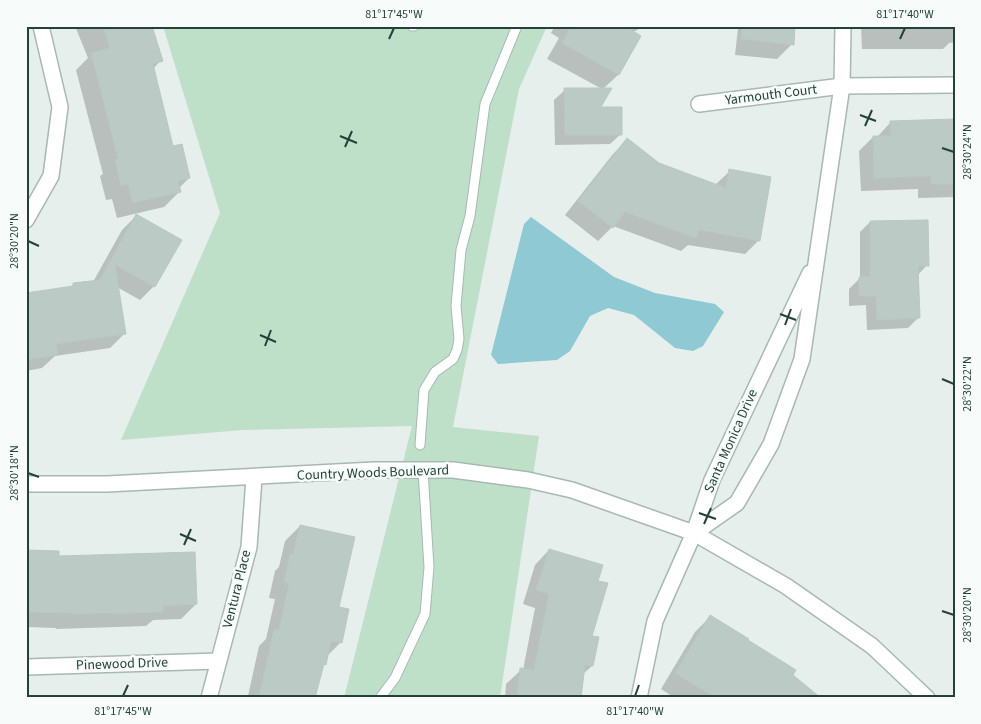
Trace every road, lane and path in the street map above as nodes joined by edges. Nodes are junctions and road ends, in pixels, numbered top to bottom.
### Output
1 (41, 26) edge
2 (516, 26) edge
3 (843, 26) edge
4 (955, 84) edge
5 (842, 86) junction
6 (699, 104) dead end
7 (26, 220) edge
8 (817, 259) junction
9 (420, 445) dead end
10 (423, 470) junction
11 (254, 478) junction
12 (26, 484) edge
13 (694, 532) junction
14 (218, 661) junction
15 (26, 667) edge
16 (209, 698) edge
17 (380, 698) edge
18 (639, 698) edge
19 (927, 698) edge

1 - 7 street
2 - 9 lane
3 - 5 street, Santa Monica Drive
4 - 5 street, Yarmouth Court
5 - 6 street, Yarmouth Court
5 - 8 street, Santa Monica Drive
8 - 13 street, Santa Monica Drive
8 - 13 street, Santa Monica Drive
10 - 11 street, Country Woods Boulevard
10 - 13 street, Country Woods Boulevard
10 - 17 lane
11 - 12 street, Country Woods Boulevard
11 - 14 street, Ventura Place
13 - 18 street
13 - 19 street, Country Woods Boulevard
14 - 15 street, Pinewood Drive
14 - 16 street, Ventura Place

